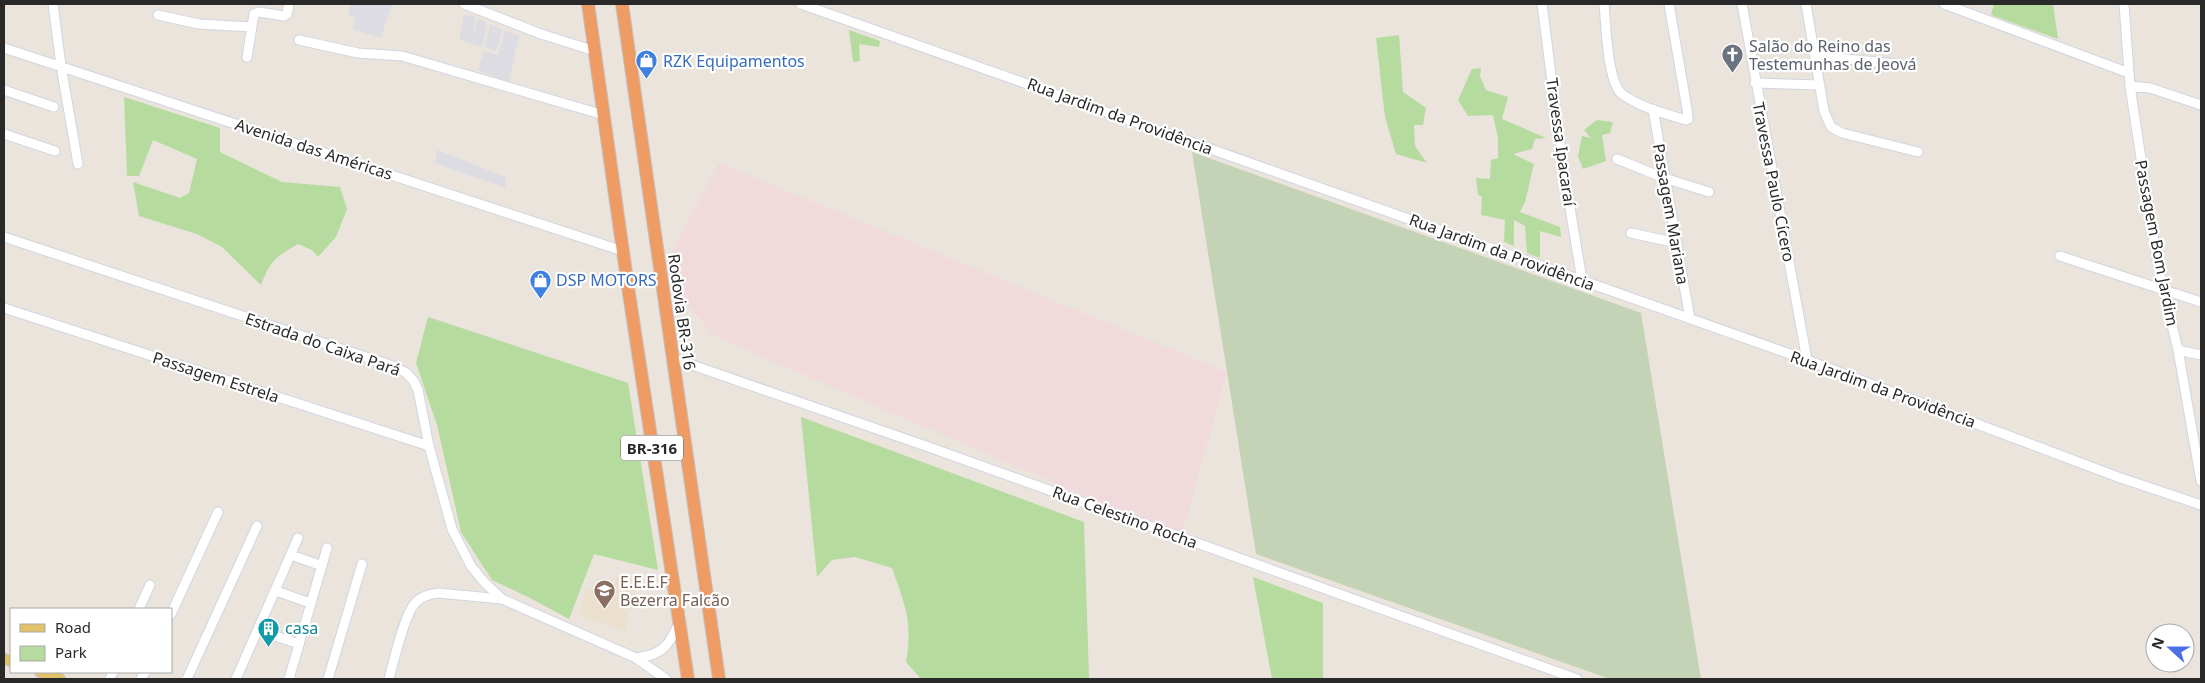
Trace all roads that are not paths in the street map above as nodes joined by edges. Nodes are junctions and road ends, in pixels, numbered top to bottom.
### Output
1 (53, 4) edge
2 (289, 4) edge
3 (464, 4) edge
4 (588, 4) edge
5 (622, 4) edge
6 (801, 4) edge
7 (1542, 4) edge
8 (1604, 4) edge
9 (1669, 4) edge
10 (1742, 4) edge
11 (1806, 4) edge
12 (1944, 4) edge
13 (2124, 4) edge
14 (158, 15) dead end
15 (251, 28) junction
16 (299, 40) dead end
17 (4, 48) edge
18 (595, 51) junction
19 (1816, 56) junction
20 (247, 57) dead end
21 (1906, 64) dead end
22 (61, 66) junction
23 (2129, 73) junction
24 (1755, 83) junction
25 (1820, 85) junction
26 (2130, 86) junction
27 (4, 90) edge
28 (2201, 104) edge
29 (54, 107) dead end
30 (1653, 108) junction
31 (604, 116) junction
32 (4, 134) edge
33 (54, 151) dead end
34 (1918, 152) dead end
35 (1617, 160) dead end
36 (78, 164) dead end
37 (1664, 178) junction
38 (1709, 192) dead end
39 (1631, 233) dead end
40 (4, 237) edge
41 (1677, 243) junction
42 (623, 251) junction
43 (2060, 256) dead end
44 (1582, 280) junction
45 (2164, 289) junction
46 (2201, 302) edge
47 (4, 308) edge
48 (1690, 319) junction
49 (2178, 350) junction
50 (2201, 356) edge
51 (672, 358) junction
52 (1807, 360) junction
53 (429, 446) junction
54 (2201, 481) edge
55 (2201, 504) edge
56 (218, 512) dead end
57 (257, 526) dead end
58 (298, 538) dead end
59 (327, 548) dead end
60 (291, 556) junction
61 (362, 564) dead end
62 (322, 566) junction
63 (150, 585) dead end
64 (276, 591) junction
65 (502, 599) junction
66 (310, 604) junction
67 (140, 608) edge
68 (172, 612) edge
69 (679, 623) junction
70 (258, 630) junction
71 (299, 644) junction
72 (636, 658) junction
73 (43, 673) edge
74 (60, 679) edge
75 (187, 679) edge
76 (236, 679) edge
77 (289, 679) edge
78 (328, 679) edge
79 (389, 679) edge
80 (666, 679) edge
81 (688, 679) edge
82 (719, 679) edge
83 (1577, 679) edge

1 - 22 street
2 - 15 street
3 - 18 street
4 - 18 highway, BR-316
5 - 51 highway, Rodovia BR-316 / BR-316
6 - 44 street, Rua Jardim da Providência
7 - 44 street, Travessa Ipacaraí
8 - 30 street
9 - 30 street
10 - 24 street, Travessa Paulo Cícero
11 - 19 street
12 - 23 street
13 - 23 street, Passagem Bom Jardim
14 - 15 street
15 - 20 street
16 - 31 street
17 - 22 street, Avenida das Américas
18 - 31 highway, BR-316
19 - 21 street
19 - 25 street
22 - 36 street
22 - 42 street, Avenida das Américas
23 - 26 street, Passagem Bom Jardim
24 - 25 street
24 - 52 street, Travessa Paulo Cícero
25 - 34 street
26 - 28 street
26 - 45 street, Passagem Bom Jardim
27 - 29 street
30 - 37 street, Passagem Mariana
31 - 42 highway, BR-316
32 - 33 street
35 - 37 street
37 - 38 street
37 - 41 street, Passagem Mariana
39 - 41 street
40 - 53 street, Estrada do Caixa Pará
41 - 48 street, Passagem Mariana
42 - 69 highway, BR-316
43 - 45 street
44 - 48 street, Rua Jardim da Providência
45 - 46 street
45 - 49 street, Passagem Bom Jardim
47 - 53 street, Passagem Estrela
48 - 52 street, Rua Jardim da Providência
49 - 50 street
49 - 54 street, Passagem Bom Jardim
51 - 82 highway, Rodovia BR-316 / BR-316
51 - 83 street, Rua Celestino Rocha
52 - 55 street, Rua Jardim da Providência
53 - 65 street, Estrada do Caixa Pará
56 - 68 street
57 - 75 street
58 - 60 street
59 - 62 street
60 - 62 street
60 - 64 street
61 - 78 street
62 - 66 street
63 - 67 street
64 - 66 street
64 - 70 street
65 - 72 street, Estrada do Caixa Pará
65 - 79 street
66 - 71 street
69 - 72 street
69 - 81 highway, BR-316
70 - 71 street
70 - 76 street
71 - 77 street
72 - 80 street, Estrada do Caixa Pará
73 - 74 main road

